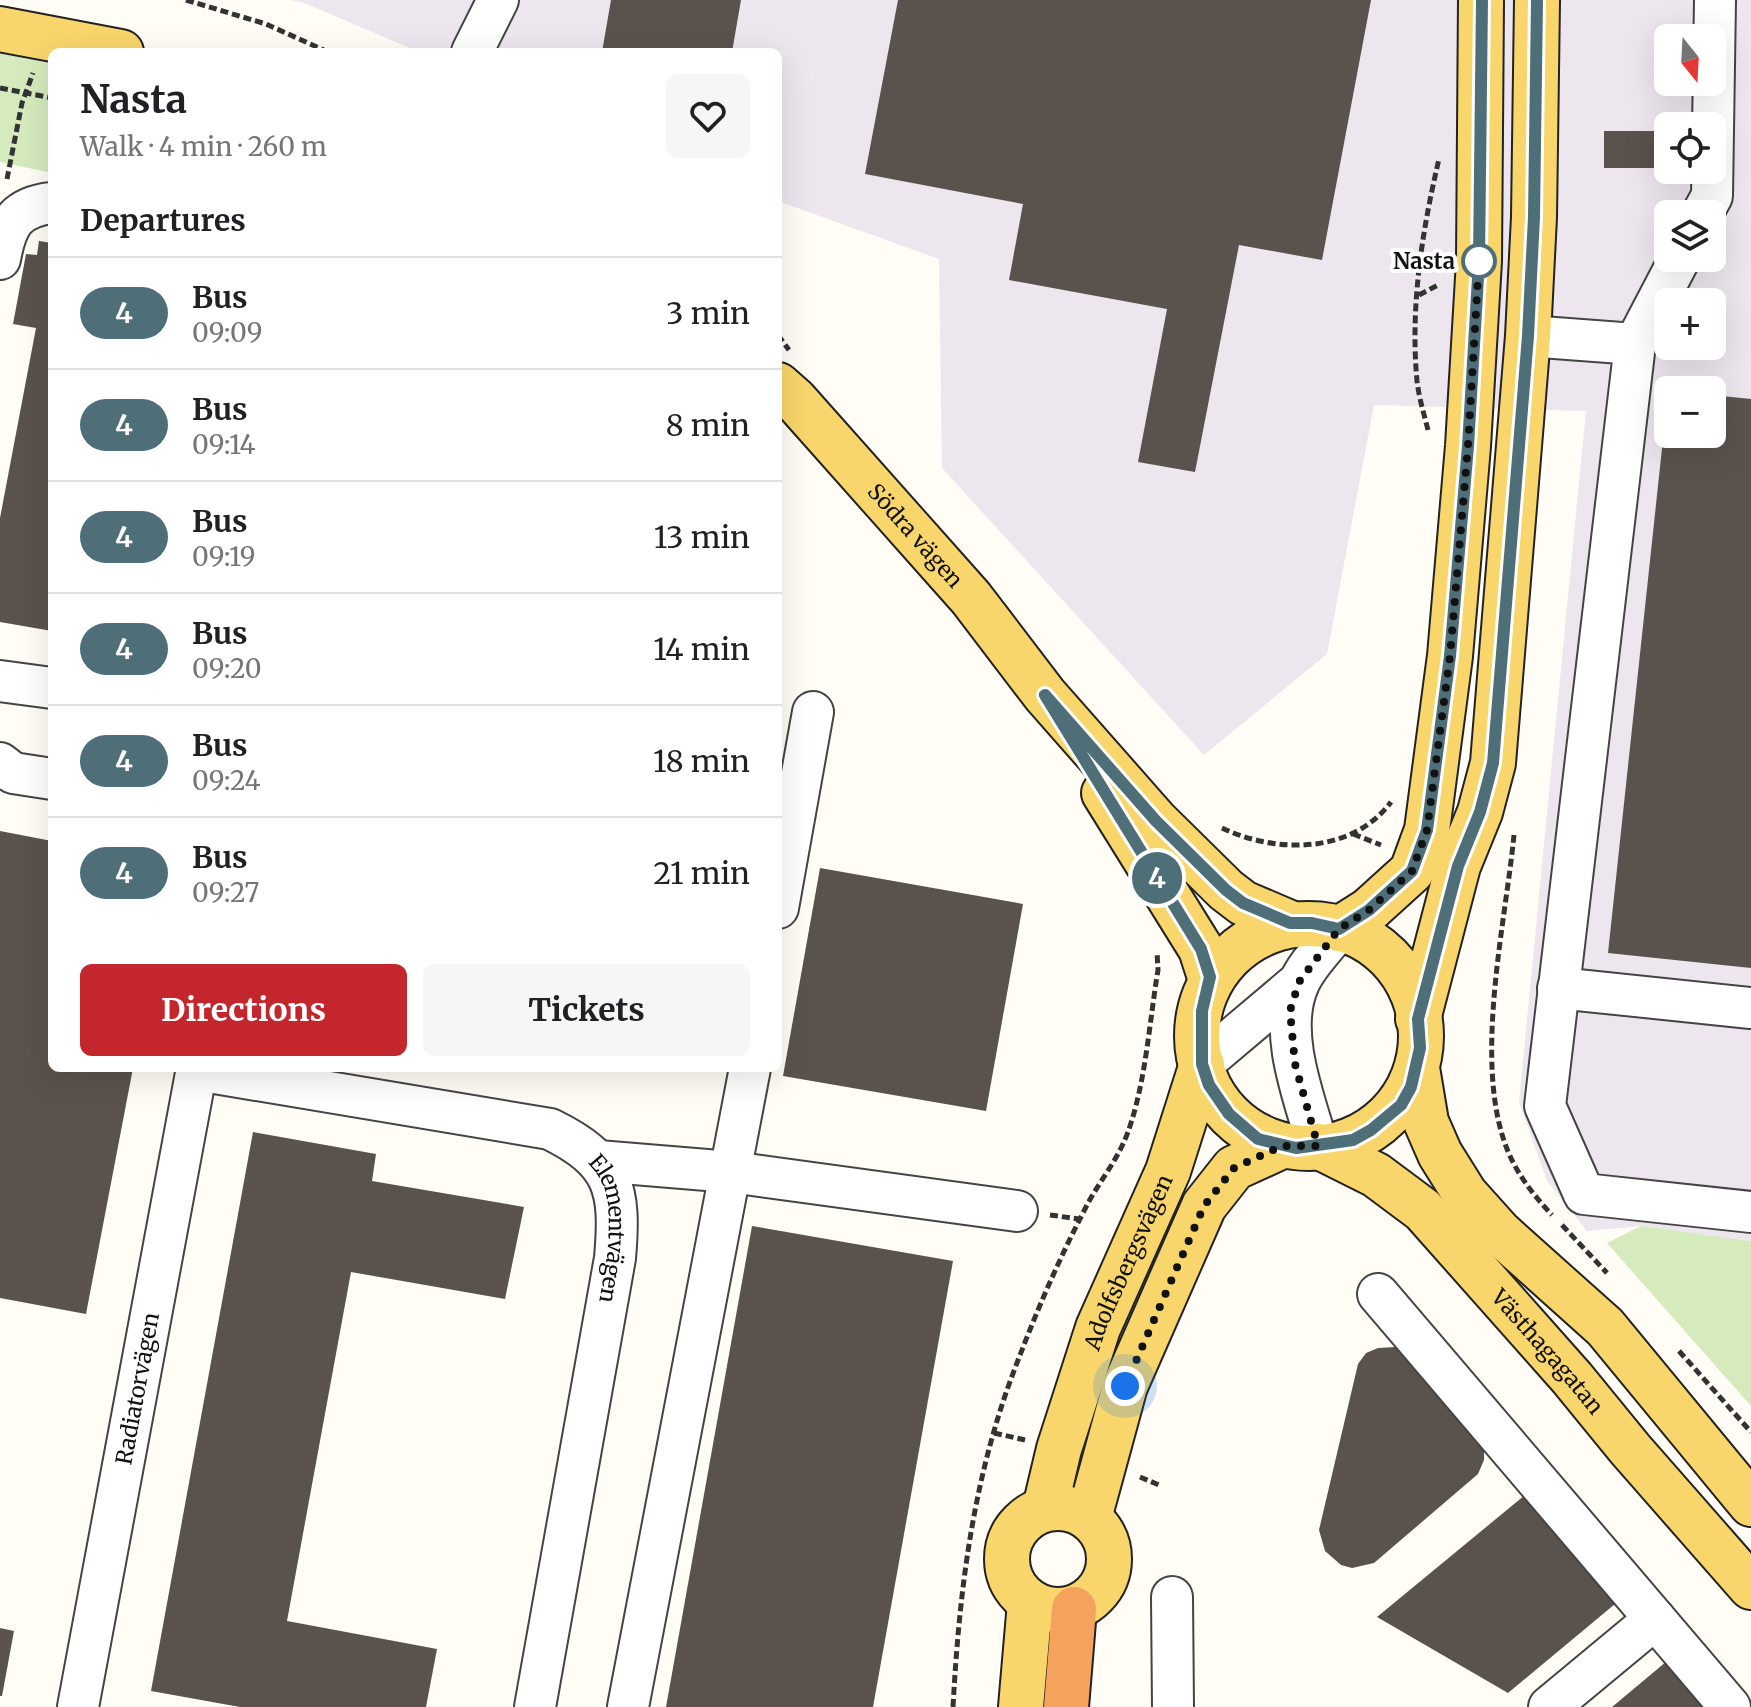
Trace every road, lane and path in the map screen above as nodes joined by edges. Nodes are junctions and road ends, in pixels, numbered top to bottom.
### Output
1 (186, 0) edge
2 (498, 0) edge
3 (1481, 0) edge
4 (1537, 0) edge
5 (1715, 0) edge
6 (20, 32) edge
7 (101, 48) edge
8 (319, 48) edge
9 (474, 48) edge
10 (0, 88) edge
11 (26, 93) junction
12 (48, 97) edge
13 (1441, 151) dead end
14 (1710, 200) edge
15 (38, 207) edge
16 (0, 259) edge
17 (1673, 272) edge
18 (1446, 281) dead end
19 (1418, 295) junction
20 (1475, 332) junction
21 (1528, 336) junction
22 (1635, 344) junction
23 (782, 389) edge
24 (1430, 438) dead end
25 (48, 688) edge
26 (1, 689) edge
27 (1045, 695) junction
28 (813, 712) dead end
29 (0, 763) edge
30 (48, 778) edge
31 (1397, 793) dead end
32 (1224, 829) dead end
33 (782, 886) edge
34 (1290, 923) junction
35 (1339, 929) junction
36 (1158, 970) dead end
37 (1210, 977) junction
38 (1299, 982) junction
39 (1558, 988) junction
40 (1751, 1008) edge
41 (1418, 1019) junction
42 (1202, 1064) junction
43 (1417, 1068) junction
44 (196, 1072) edge
45 (215, 1072) edge
46 (749, 1072) edge
47 (1300, 1146) junction
48 (598, 1161) junction
49 (731, 1172) junction
50 (1017, 1211) dead end
51 (1751, 1212) edge
52 (1378, 1294) dead end
53 (1751, 1504) edge
54 (1045, 1508) junction
55 (1089, 1518) junction
56 (1751, 1587) edge
57 (1172, 1597) dead end
58 (1030, 1603) junction
59 (1074, 1609) junction
60 (1655, 1619) junction
61 (78, 1707) edge
62 (535, 1707) edge
63 (628, 1707) edge
64 (953, 1707) edge
65 (1021, 1707) edge
66 (1066, 1707) edge
67 (1173, 1707) edge
68 (1549, 1707) edge
69 (1730, 1707) edge

1 - 8 path
2 - 9 street
3 - 20 main road
4 - 21 main road
5 - 14 street
6 - 7 main road
6 - 11 path
10 - 11 path
11 - 12 path
11 - 15 path
13 - 19 path
15 - 16 street
17 - 22 street
18 - 19 path
19 - 24 path
20 - 21 main road
20 - 35 main road
21 - 22 street
21 - 41 main road
22 - 39 street
23 - 27 main road, Södra vägen
25 - 26 street
27 - 34 main road, Södra vägen
27 - 37 main road, Södra vägen
28 - 33 street
29 - 30 street
31 - 32 path
34 - 35 main road
34 - 37 main road
35 - 38 street
35 - 41 main road
36 - 64 path
37 - 42 main road
38 - 42 street
38 - 47 street
39 - 40 street
39 - 51 street
41 - 43 main road
42 - 47 main road, Västhagagatan
42 - 54 main road, Adolfsbergsvägen
43 - 47 main road
43 - 53 main road
44 - 61 street, Radiatorvägen
45 - 48 street, Elementvägen
46 - 49 street
47 - 55 main road
47 - 56 main road, Västhagagatan
48 - 49 street
48 - 62 street, Elementvägen
49 - 50 street
49 - 63 street
52 - 60 street
54 - 55 main road
54 - 58 main road
55 - 59 main road
57 - 67 street
58 - 59 main road
58 - 65 main road
59 - 66 highway
60 - 68 street
60 - 69 street

